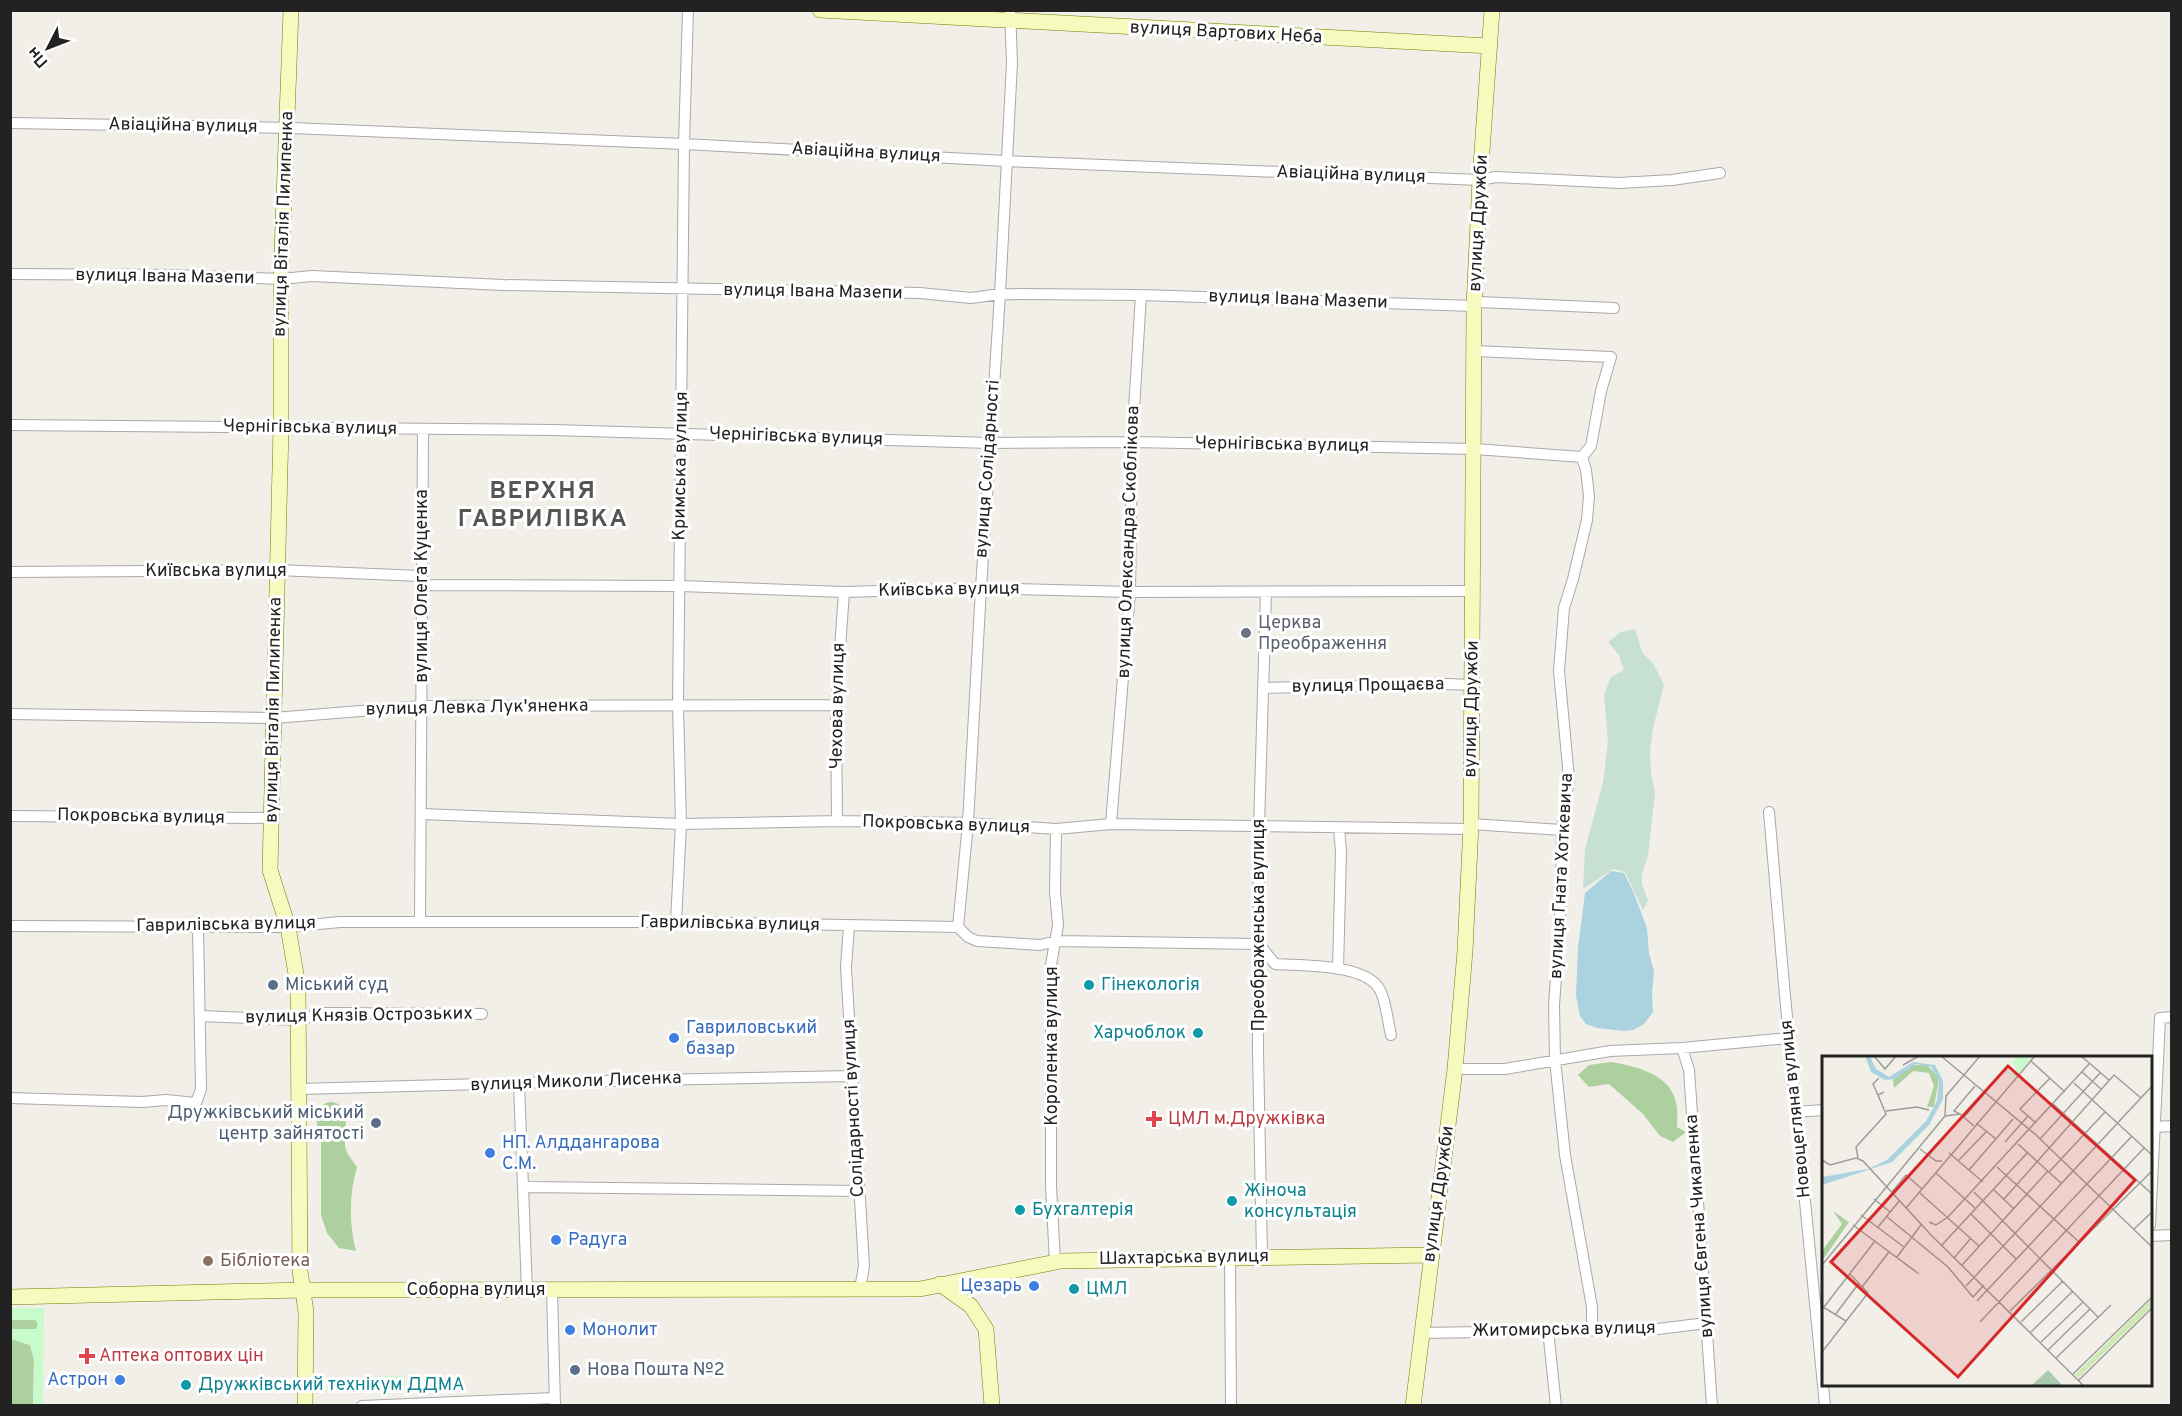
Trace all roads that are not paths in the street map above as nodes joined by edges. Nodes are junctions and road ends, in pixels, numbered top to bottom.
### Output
1 (291, 10) edge
2 (688, 10) edge
3 (820, 10) edge
4 (1492, 10) edge
5 (1010, 16) edge
6 (1490, 46) junction
7 (10, 123) edge
8 (287, 128) junction
9 (684, 144) junction
10 (1006, 161) junction
11 (1720, 173) dead end
12 (1480, 180) junction
13 (10, 274) edge
14 (281, 279) junction
15 (684, 290) junction
16 (1000, 294) junction
17 (1141, 295) junction
18 (1474, 306) junction
19 (1614, 308) dead end
20 (1475, 351) junction
21 (10, 424) edge
22 (281, 428) junction
23 (423, 430) junction
24 (682, 434) junction
25 (1132, 442) junction
26 (990, 443) junction
27 (1475, 449) junction
28 (1582, 457) junction
29 (278, 570) junction
30 (10, 572) edge
31 (422, 580) junction
32 (680, 586) junction
33 (981, 588) junction
34 (1474, 591) junction
35 (844, 592) junction
36 (1130, 592) junction
37 (1266, 592) junction
38 (1473, 685) junction
39 (1263, 688) junction
40 (678, 705) junction
41 (836, 705) junction
42 (422, 706) junction
43 (10, 714) edge
44 (274, 718) junction
45 (1769, 812) dead end
46 (422, 814) junction
47 (10, 816) edge
48 (272, 818) junction
49 (837, 821) junction
50 (968, 823) junction
51 (681, 824) junction
52 (1111, 824) junction
53 (1259, 827) junction
54 (1471, 827) junction
55 (1339, 828) junction
56 (1056, 830) junction
57 (1562, 830) junction
58 (420, 922) junction
59 (676, 922) junction
60 (10, 926) edge
61 (849, 926) junction
62 (198, 927) junction
63 (288, 927) junction
64 (958, 927) junction
65 (1056, 941) junction
66 (1259, 944) junction
67 (1338, 969) junction
68 (482, 1014) dead end
69 (200, 1016) junction
70 (2166, 1018) edge
71 (298, 1020) junction
72 (1391, 1035) dead end
73 (1789, 1038) junction
74 (1682, 1048) junction
75 (1555, 1060) junction
76 (1455, 1069) junction
77 (852, 1076) junction
78 (521, 1083) junction
79 (299, 1089) junction
80 (2154, 1089) edge
81 (10, 1098) edge
82 (1822, 1110) edge
83 (1796, 1112) junction
84 (2172, 1126) edge
85 (2156, 1127) junction
86 (528, 1187) junction
87 (859, 1191) junction
88 (2152, 1205) edge
89 (524, 1234) junction
90 (2172, 1235) edge
91 (2152, 1236) edge
92 (1431, 1255) junction
93 (1230, 1257) junction
94 (1262, 1257) junction
95 (1822, 1261) edge
96 (1055, 1262) junction
97 (1811, 1262) junction
98 (940, 1284) junction
99 (860, 1289) junction
100 (303, 1290) junction
101 (527, 1290) junction
102 (552, 1290) junction
103 (10, 1297) edge
104 (1706, 1323) junction
105 (1548, 1330) junction
106 (1592, 1331) junction
107 (1421, 1333) junction
108 (1822, 1375) edge
109 (1823, 1386) edge
110 (555, 1402) edge
111 (305, 1406) edge
112 (362, 1406) edge
113 (992, 1406) edge
114 (1231, 1406) edge
115 (1413, 1406) edge
116 (1556, 1406) edge
117 (1712, 1406) edge
118 (1825, 1406) edge

1 - 8 street, вулиця Віталія Пилипенка
2 - 9 street, Кримська вулиця
3 - 5 street, вулиця Вартових Неба
4 - 6 street, вулиця Дружби
5 - 6 street, вулиця Вартових Неба
5 - 10 street, вулиця Солідарності
6 - 12 street, вулиця Дружби
7 - 8 street, Авіаційна вулиця
8 - 9 street, Авіаційна вулиця
8 - 14 street, вулиця Віталія Пилипенка
9 - 10 street, Авіаційна вулиця
9 - 15 street, Кримська вулиця
10 - 12 street, Авіаційна вулиця
10 - 16 street, вулиця Солідарності
11 - 12 street, Авіаційна вулиця
12 - 18 street, вулиця Дружби
13 - 14 street, вулиця Івана Мазепи
14 - 15 street, вулиця Івана Мазепи
14 - 22 street, вулиця Віталія Пилипенка
15 - 16 street, вулиця Івана Мазепи
15 - 24 street, Кримська вулиця
16 - 17 street, вулиця Івана Мазепи
16 - 26 street, вулиця Солідарності
17 - 18 street, вулиця Івана Мазепи
17 - 25 street, вулиця Олександра Скоблікова
18 - 19 street, вулиця Івана Мазепи
18 - 20 street, вулиця Дружби
20 - 27 street, вулиця Дружби
20 - 28 street
21 - 22 street, Чернігівська вулиця
22 - 23 street, Чернігівська вулиця
22 - 29 street, вулиця Віталія Пилипенка
23 - 24 street, Чернігівська вулиця
23 - 31 street, вулиця Олега Куценка
24 - 26 street, Чернігівська вулиця
24 - 32 street, Кримська вулиця
25 - 26 street, Чернігівська вулиця
25 - 27 street, Чернігівська вулиця
25 - 36 street, вулиця Олександра Скоблікова
26 - 33 street, вулиця Солідарності
27 - 28 street, Чернігівська вулиця
27 - 34 street, вулиця Дружби
28 - 57 street, вулиця Гната Хоткевича
29 - 30 street, Київська вулиця
29 - 31 street, Київська вулиця
29 - 44 street, вулиця Віталія Пилипенка
31 - 32 street, Київська вулиця
31 - 42 street, вулиця Олега Куценка
32 - 35 street, Київська вулиця
32 - 40 street, Кримська вулиця
33 - 35 street, Київська вулиця
33 - 36 street, Київська вулиця
33 - 50 street, вулиця Солідарності
34 - 37 street, Київська вулиця
34 - 38 street, вулиця Дружби
35 - 41 street, Чехова вулиця
36 - 37 street, Київська вулиця
36 - 52 street, вулиця Олександра Скоблікова
37 - 39 street, Преображенська вулиця
38 - 39 street, вулиця Прощаєва
38 - 54 street, вулиця Дружби
39 - 53 street, Преображенська вулиця
40 - 41 street, вулиця Левка Лук'яненка
40 - 42 street, вулиця Левка Лук'яненка
40 - 51 street, Кримська вулиця
41 - 49 street, Чехова вулиця
42 - 44 street, вулиця Левка Лук'яненка
42 - 46 street, вулиця Олега Куценка
43 - 44 street, вулиця Левка Лук'яненка
44 - 48 street, вулиця Віталія Пилипенка
45 - 73 street, Новоцегляна вулиця
46 - 51 street, Покровська вулиця
46 - 58 street, вулиця Олега Куценка
47 - 48 street, Покровська вулиця
48 - 63 street, вулиця Віталія Пилипенка
49 - 50 street, Покровська вулиця
49 - 51 street, Покровська вулиця
50 - 56 street, Покровська вулиця
50 - 64 street, вулиця Солідарності
51 - 59 street, Кримська вулиця
52 - 53 street, Покровська вулиця
52 - 56 street, Покровська вулиця
53 - 55 street, Покровська вулиця
53 - 66 street, Преображенська вулиця
54 - 55 street, Покровська вулиця
54 - 57 street, Покровська вулиця
54 - 76 street, вулиця Дружби
55 - 67 street
56 - 65 street, Короленка вулиця
57 - 75 street, вулиця Гната Хоткевича
58 - 59 street, Гаврилівська вулиця
58 - 63 street, Гаврилівська вулиця
59 - 61 street, Гаврилівська вулиця
60 - 62 street, Гаврилівська вулиця
61 - 64 street, Гаврилівська вулиця
61 - 77 street, Солідарності вулиця
62 - 63 street, Гаврилівська вулиця
62 - 69 street
63 - 71 street, вулиця Віталія Пилипенка
64 - 65 street, Гаврилівська вулиця
65 - 66 street, Гаврилівська вулиця
65 - 96 street, Короленка вулиця
66 - 67 street
66 - 94 street, Преображенська вулиця
67 - 72 street
68 - 71 street, вулиця Князів Острозьких
69 - 71 street, вулиця Князів Острозьких
69 - 81 street
70 - 80 street
71 - 79 street, вулиця Віталія Пилипенка
73 - 74 street
73 - 83 street, Новоцегляна вулиця
74 - 75 street
74 - 104 street, вулиця Євгена Чикаленка
75 - 76 street
75 - 106 street, вулиця Гната Хоткевича
76 - 92 street, вулиця Дружби
77 - 78 street, вулиця Миколи Лисенка
77 - 87 street, Солідарності вулиця
78 - 79 street, вулиця Миколи Лисенка
78 - 86 street
78 - 89 street
79 - 100 street, вулиця Віталія Пилипенка
80 - 85 street
82 - 83 street
83 - 97 street, Новоцегляна вулиця
84 - 85 street
85 - 88 street
86 - 87 street
86 - 89 street
87 - 99 street, Солідарності вулиця
89 - 101 street
90 - 91 street
92 - 94 street, Шахтарська вулиця
92 - 107 street, вулиця Дружби
93 - 94 street, Шахтарська вулиця
93 - 96 street, Шахтарська вулиця
93 - 114 street
95 - 97 street
96 - 98 street, Шахтарська вулиця
97 - 108 street, Новоцегляна вулиця
98 - 99 street, Соборна вулиця
98 - 113 street
99 - 102 street, Соборна вулиця
100 - 101 street, Соборна вулиця
100 - 103 street, Соборна вулиця
100 - 111 street, вулиця Віталія Пилипенка
101 - 102 street, Соборна вулиця
102 - 110 street
104 - 106 street, Житомирська вулиця
104 - 117 street, вулиця Євгена Чикаленка
105 - 106 street, Житомирська вулиця
105 - 107 street, Житомирська вулиця
105 - 116 street
107 - 115 street, вулиця Дружби
109 - 118 street, Новоцегляна вулиця
110 - 112 street

